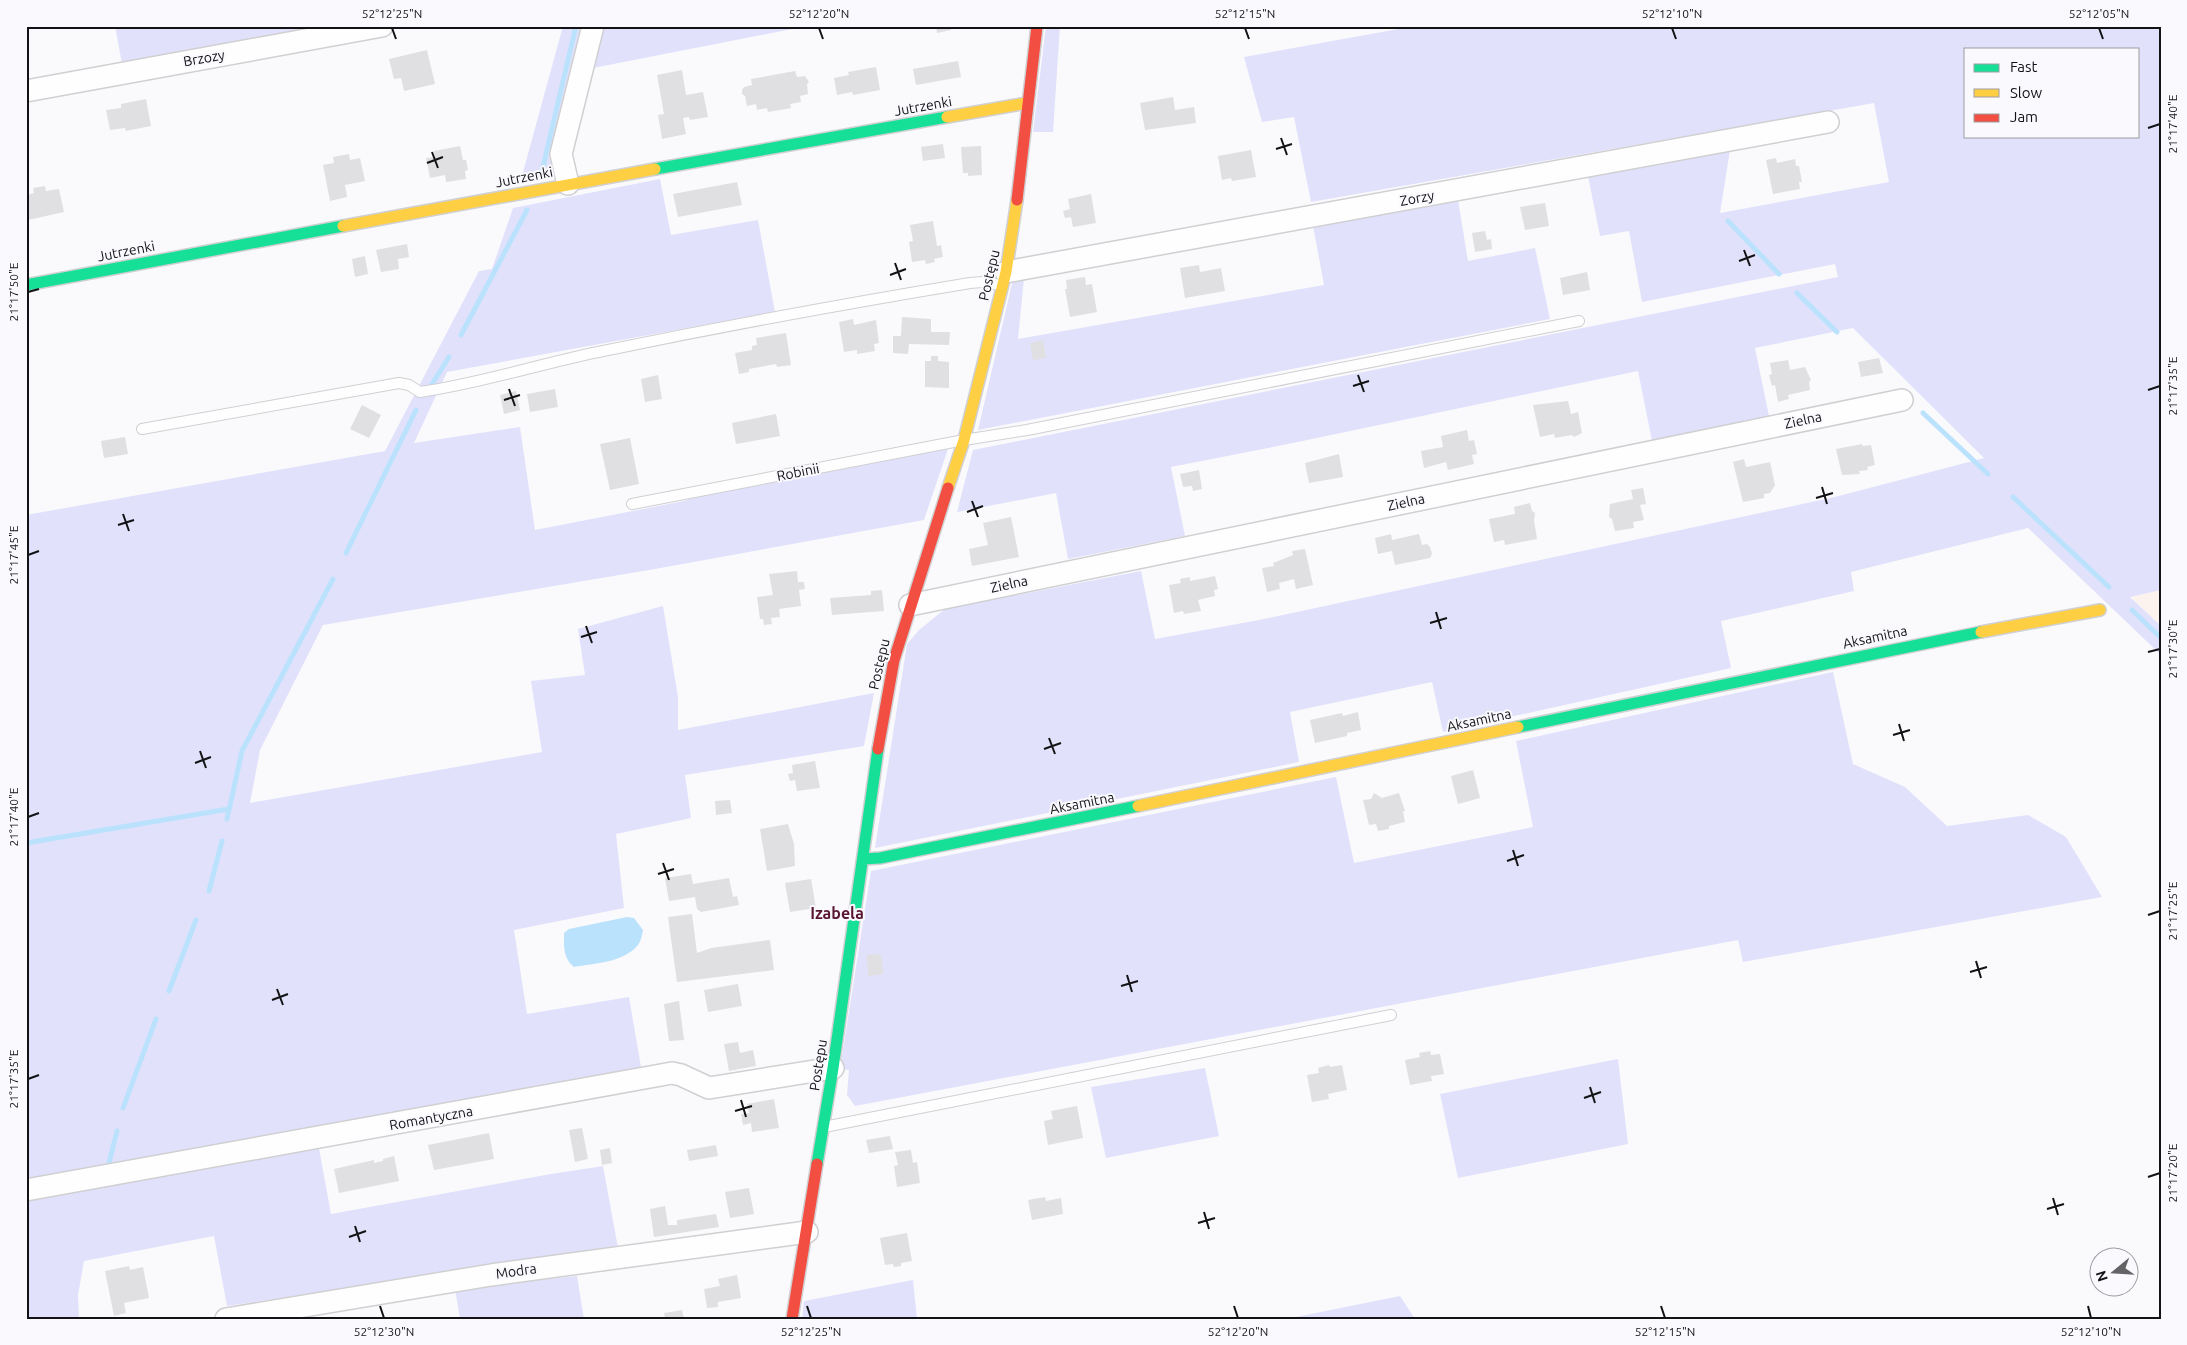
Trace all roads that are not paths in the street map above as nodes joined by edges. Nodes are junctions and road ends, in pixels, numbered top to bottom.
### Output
1 (382, 26) edge
2 (593, 26) edge
3 (1037, 26) edge
4 (26, 90) edge
5 (1027, 103) junction
6 (1828, 122) dead end
7 (568, 184) junction
8 (1004, 279) junction
9 (26, 285) edge
10 (1579, 321) dead end
11 (1902, 400) dead end
12 (142, 429) dead end
13 (964, 440) junction
14 (632, 504) dead end
15 (910, 605) junction
16 (2100, 610) dead end
17 (863, 859) junction
18 (1391, 1015) dead end
19 (833, 1068) junction
20 (823, 1127) junction
21 (26, 1190) edge
22 (807, 1232) junction
23 (226, 1319) edge
24 (792, 1319) edge

1 - 4 street, Brzozy
2 - 7 street
3 - 5 street, Postępu
5 - 7 street, Jutrzenki
5 - 8 street, Postępu
6 - 8 street, Zorzy
7 - 9 street, Jutrzenki
8 - 12 lane
8 - 13 street, Postępu
10 - 13 lane, Robinii
11 - 15 street, Zielna
13 - 14 lane, Robinii
13 - 15 street, Postępu
15 - 17 street, Postępu
16 - 17 street, Aksamitna
17 - 19 street, Postępu
18 - 20 lane
19 - 20 street, Postępu
19 - 21 street, Romantyczna
20 - 22 street, Postępu
22 - 23 street, Modra
22 - 24 street, Postępu

